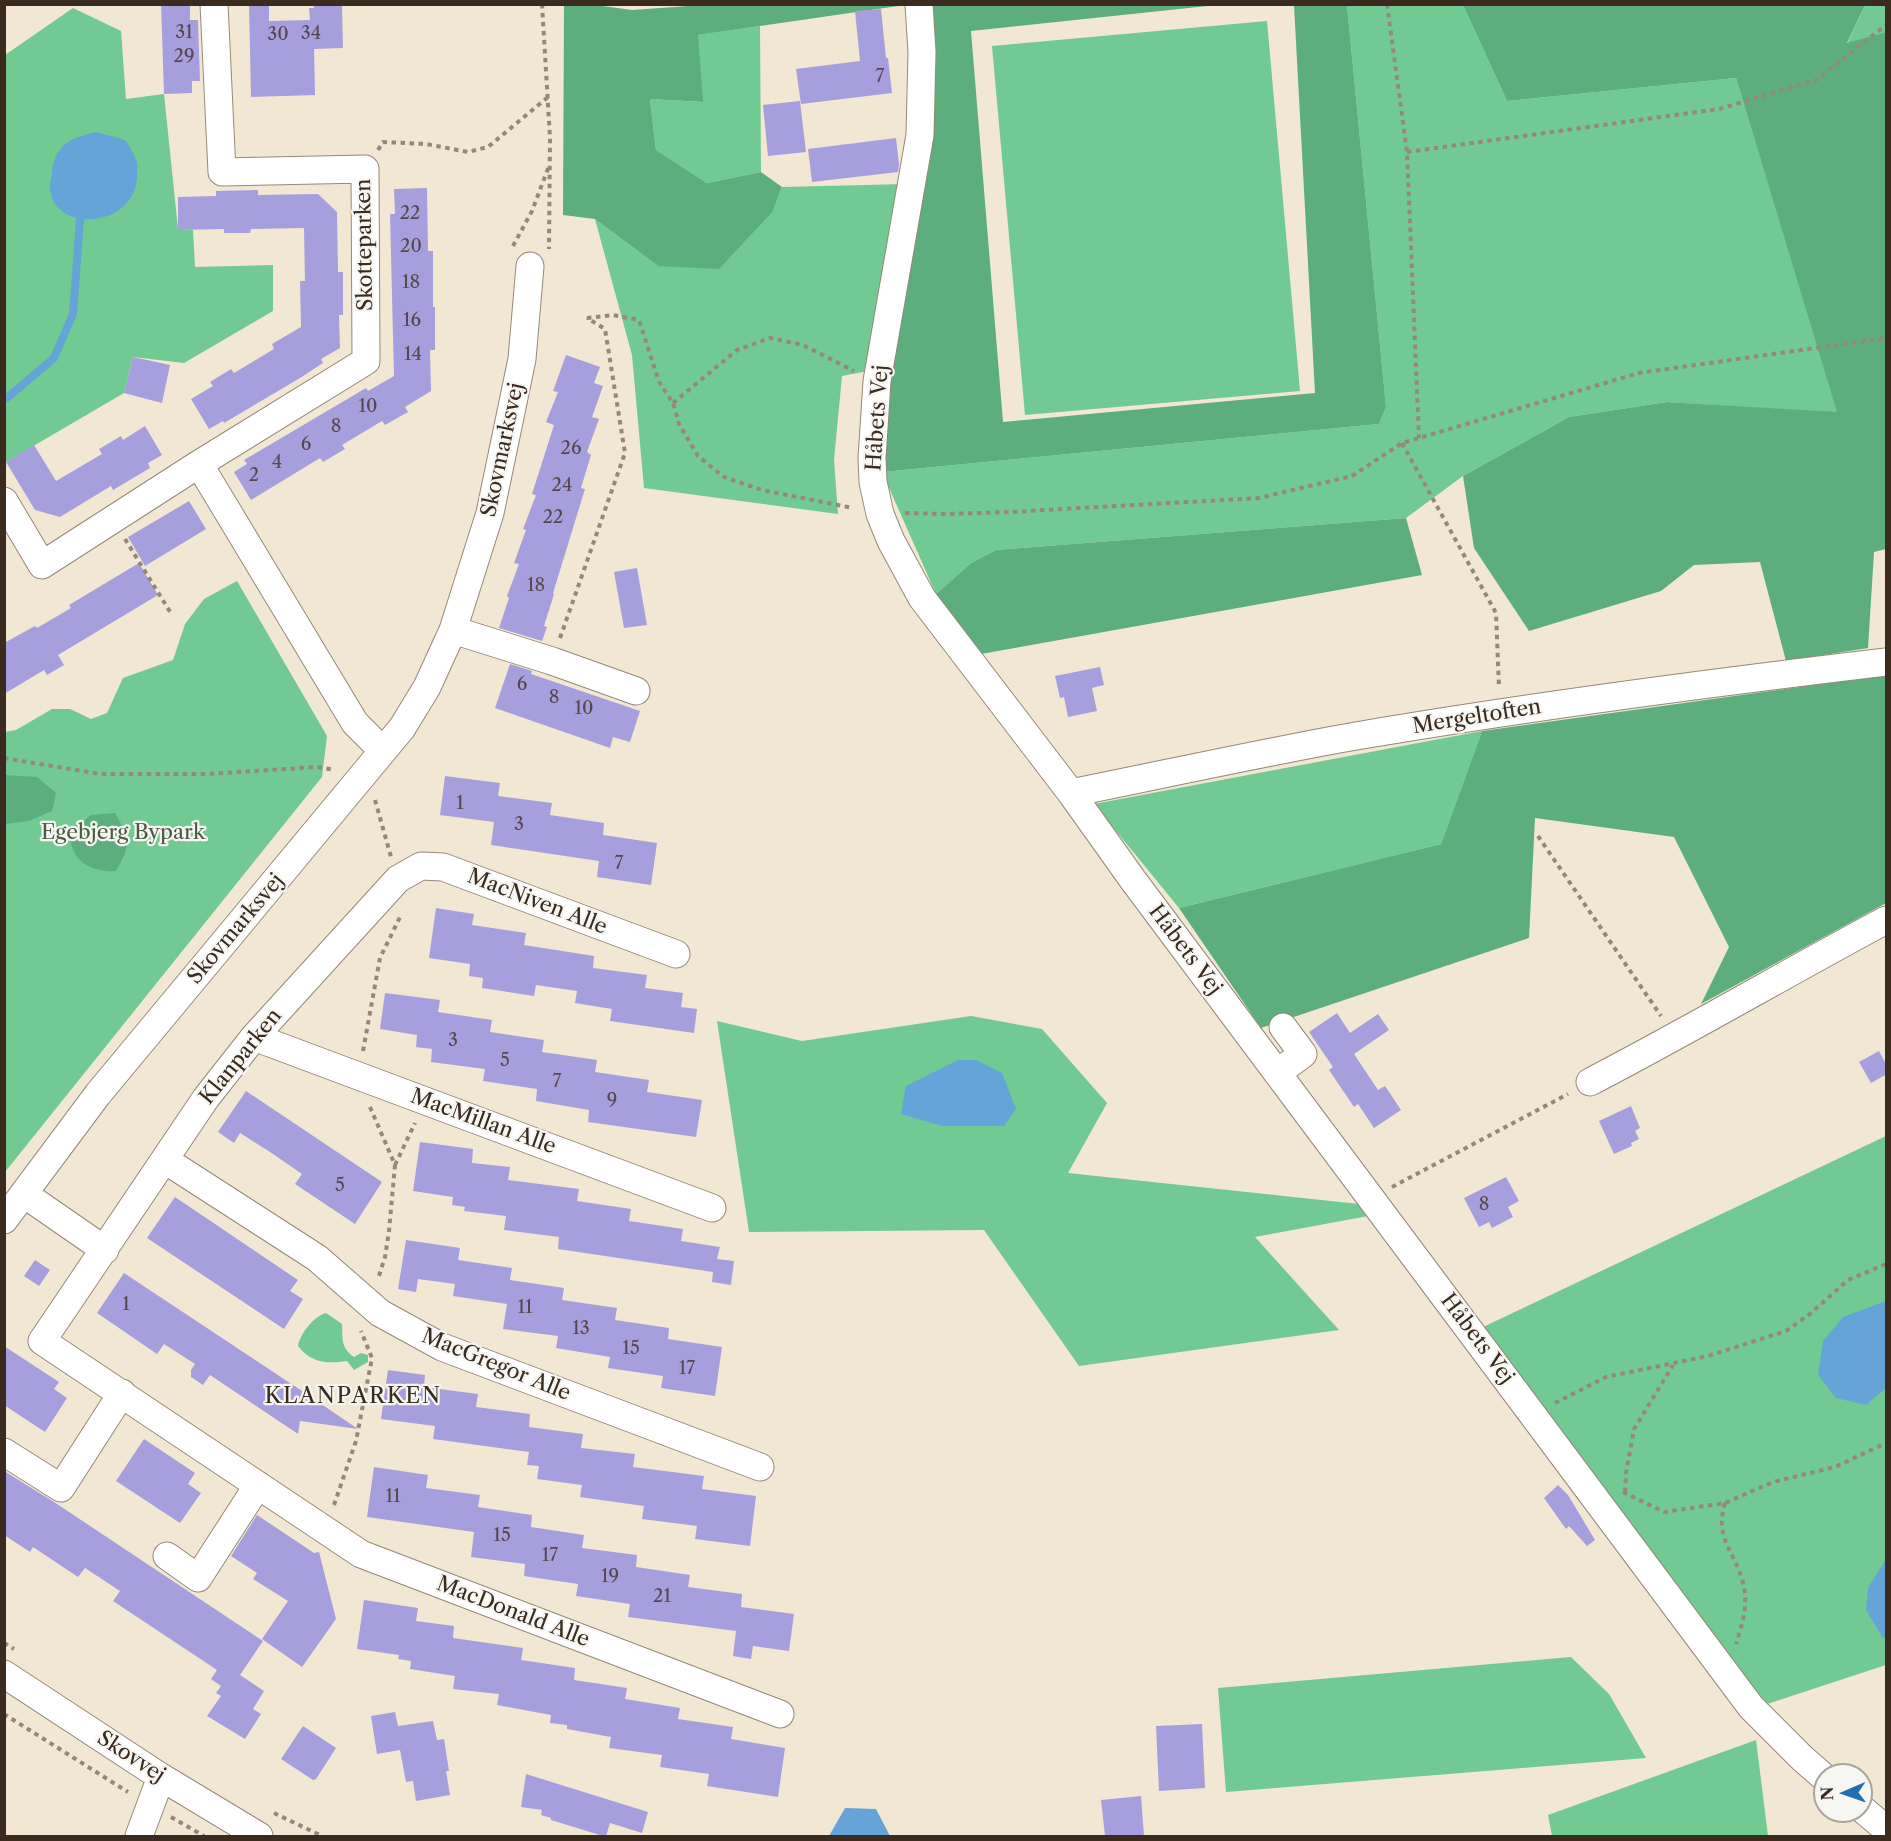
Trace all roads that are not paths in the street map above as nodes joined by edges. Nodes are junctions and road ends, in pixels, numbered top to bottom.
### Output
1 (214, 4) edge
2 (919, 4) edge
3 (520, 260) road end
4 (199, 464) junction
5 (4, 501) edge
6 (453, 630) junction
7 (1887, 662) edge
8 (636, 691) dead end
9 (383, 751) junction
10 (1071, 793) junction
11 (398, 879) joint
12 (1887, 920) edge
13 (676, 954) dead end
14 (1283, 1028) dead end
15 (254, 1037) junction
16 (1277, 1073) junction
17 (1590, 1082) road end
18 (165, 1160) junction
19 (24, 1194) junction
20 (712, 1208) dead end
21 (4, 1220) edge
22 (105, 1250) junction
23 (42, 1341) joint
24 (122, 1393) junction
25 (4, 1452) edge
26 (760, 1467) dead end
27 (258, 1485) junction
28 (167, 1556) dead end
29 (4, 1674) edge
30 (780, 1714) dead end
31 (1813, 1768) edge
32 (161, 1777) junction
33 (1873, 1818) edge
34 (1887, 1829) edge
35 (139, 1836) edge
36 (259, 1836) edge

1 - 4 street, Skotteparken
2 - 10 street, Håbets Vej
3 - 6 street, Skovmarksvej
4 - 5 street, Skotteparken
4 - 9 street
6 - 8 street
6 - 9 street, Skovmarksvej
7 - 10 street, Mergeltoften
9 - 19 street, Skovmarksvej
10 - 16 street, Håbets Vej
11 - 13 street, MacNiven Alle
11 - 15 street, Klanparken
12 - 17 street
14 - 16 street
15 - 18 street, Klanparken
15 - 20 street, MacMillan Alle
16 - 31 street, Håbets Vej
18 - 22 street, Klanparken
18 - 26 street, MacGregor Alle
19 - 21 street, Skovmarksvej
19 - 22 street
22 - 23 street, Klanparken
23 - 24 street, MacDonald Alle
24 - 25 street
24 - 27 street, MacDonald Alle
27 - 28 street
27 - 30 street, MacDonald Alle
29 - 32 street, Skovvej
32 - 35 street
32 - 36 street, Skovvej
33 - 34 street

